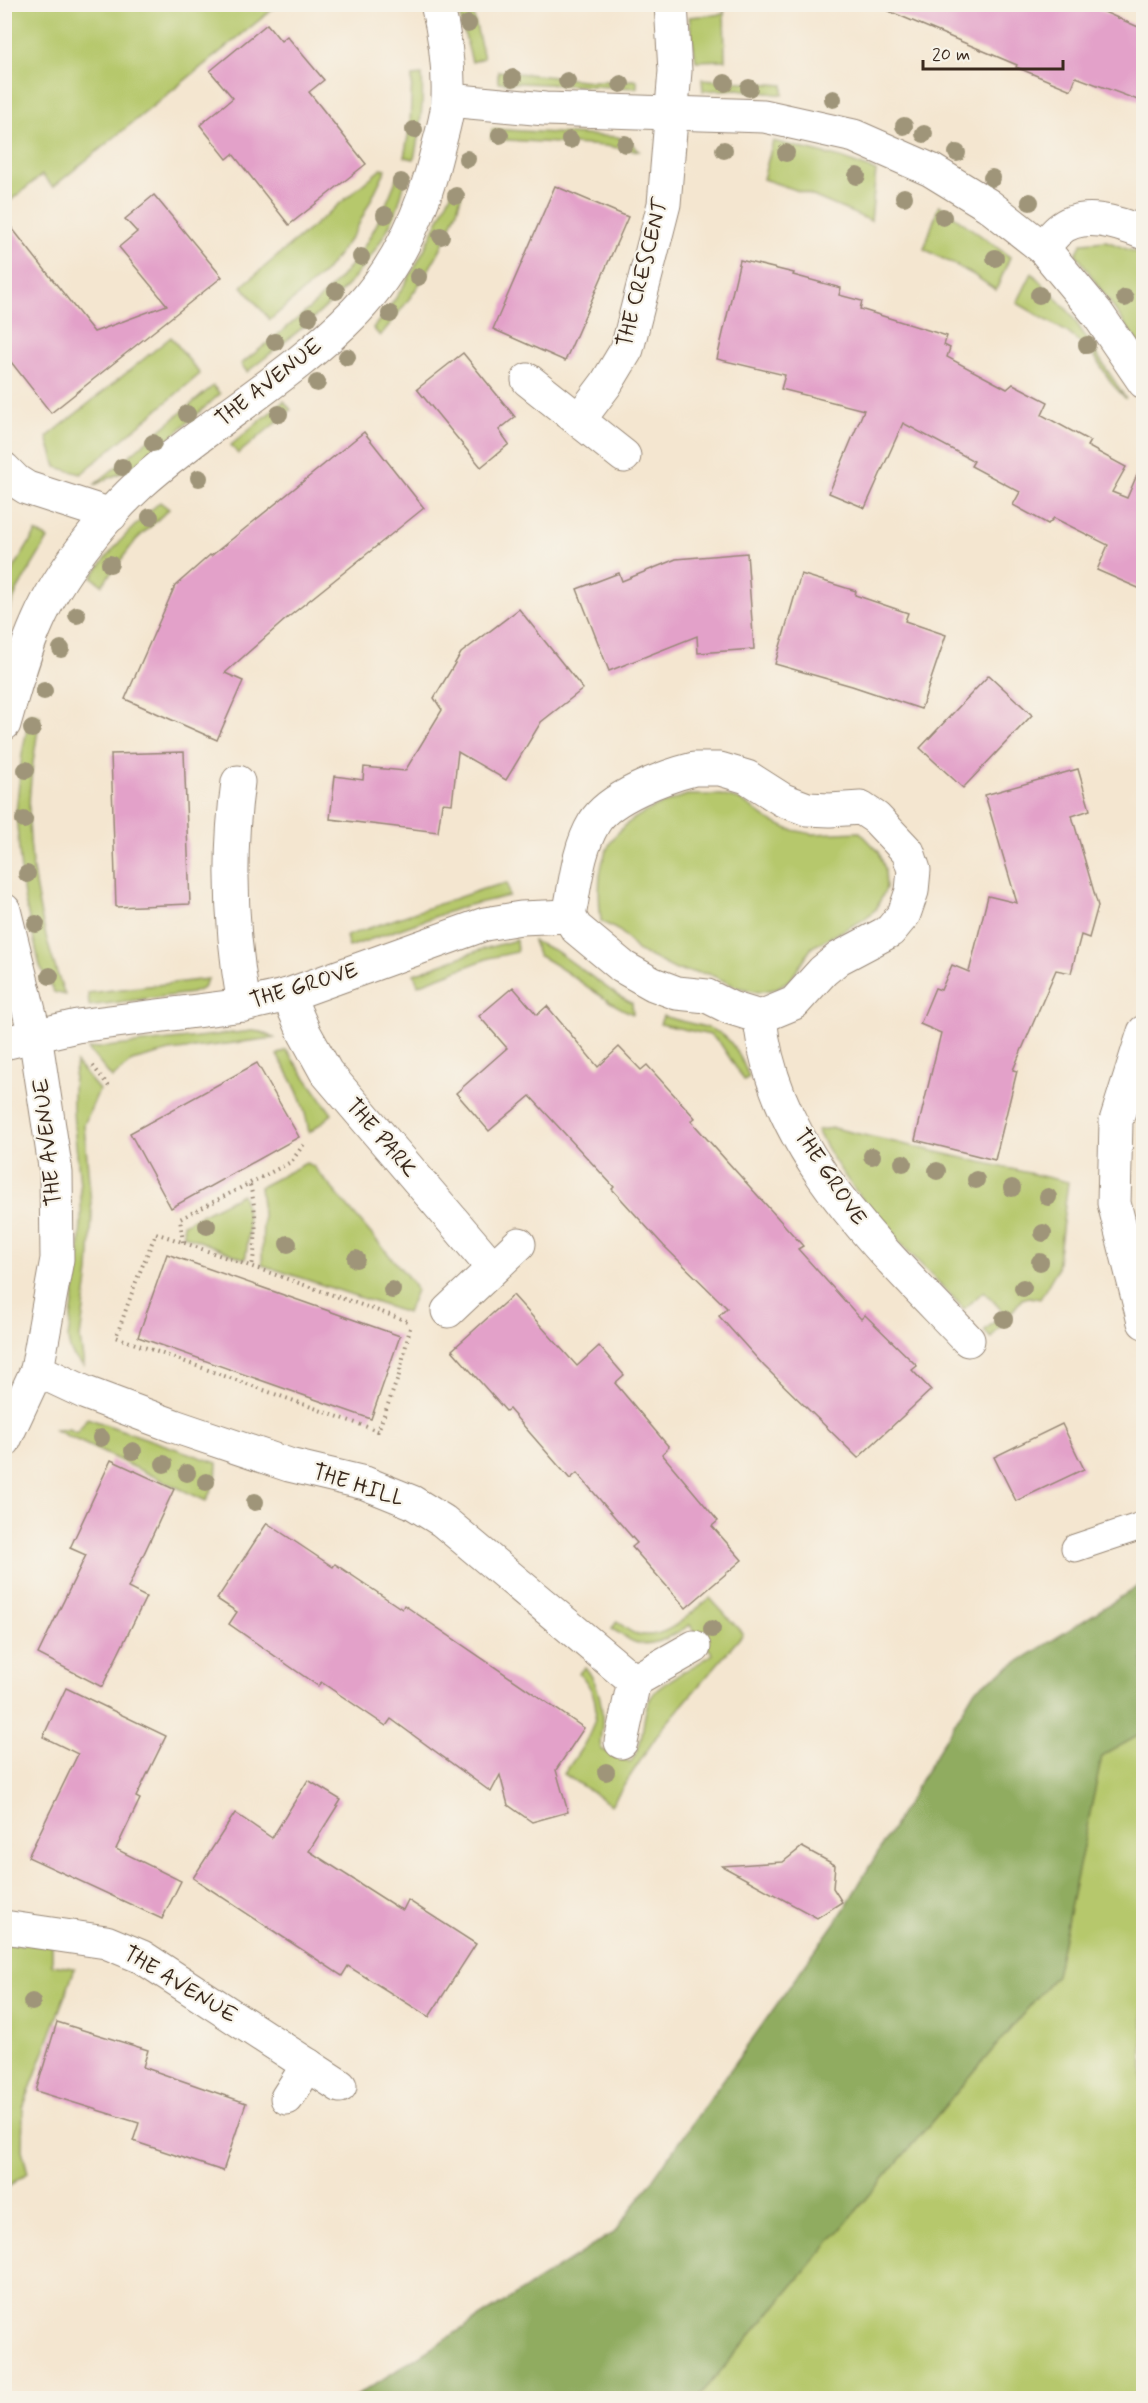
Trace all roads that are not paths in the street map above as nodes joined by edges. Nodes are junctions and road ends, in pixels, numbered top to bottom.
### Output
1 (437, 4) edge
2 (671, 4) edge
3 (448, 100) junction
4 (673, 113) junction
5 (1143, 233) edge
6 (1043, 248) junction
7 (528, 380) dead end
8 (1143, 382) edge
9 (579, 420) junction
10 (624, 456) dead end
11 (4, 470) edge
12 (111, 515) junction
13 (4, 724) edge
14 (238, 782) dead end
15 (4, 910) edge
16 (569, 916) junction
17 (288, 995) junction
18 (244, 1005) junction
19 (759, 1017) junction
20 (1143, 1032) edge
21 (20, 1039) edge
22 (519, 1244) dead end
23 (494, 1268) junction
24 (448, 1311) road end
25 (1143, 1322) edge
26 (968, 1340) dead end
27 (37, 1370) junction
28 (4, 1441) edge
29 (1143, 1525) edge
30 (1075, 1548) dead end
31 (694, 1647) dead end
32 (634, 1681) junction
33 (621, 1742) dead end
34 (4, 1927) edge
35 (308, 2065) junction
36 (340, 2086) dead end
37 (287, 2098) dead end

1 - 3 street, THE AVENUE
2 - 4 street, THE CRESCENT
3 - 4 street
3 - 12 street, THE AVENUE
4 - 6 street
4 - 9 street, THE CRESCENT
5 - 6 street
6 - 8 street
7 - 9 street
9 - 10 street
11 - 12 street
12 - 13 street, THE AVENUE
14 - 18 street
15 - 21 street, THE AVENUE
16 - 17 street, THE GROVE
16 - 19 street
16 - 19 street
17 - 18 street, THE GROVE
17 - 23 street, THE PARK
18 - 21 street, THE GROVE
19 - 26 street, THE GROVE
20 - 25 street
21 - 27 street, THE AVENUE
22 - 23 street
23 - 24 street
27 - 28 street, THE AVENUE
27 - 32 street, THE HILL
29 - 30 lane
31 - 32 street
32 - 33 street
34 - 35 street, THE AVENUE
35 - 36 street, THE AVENUE
35 - 37 street

